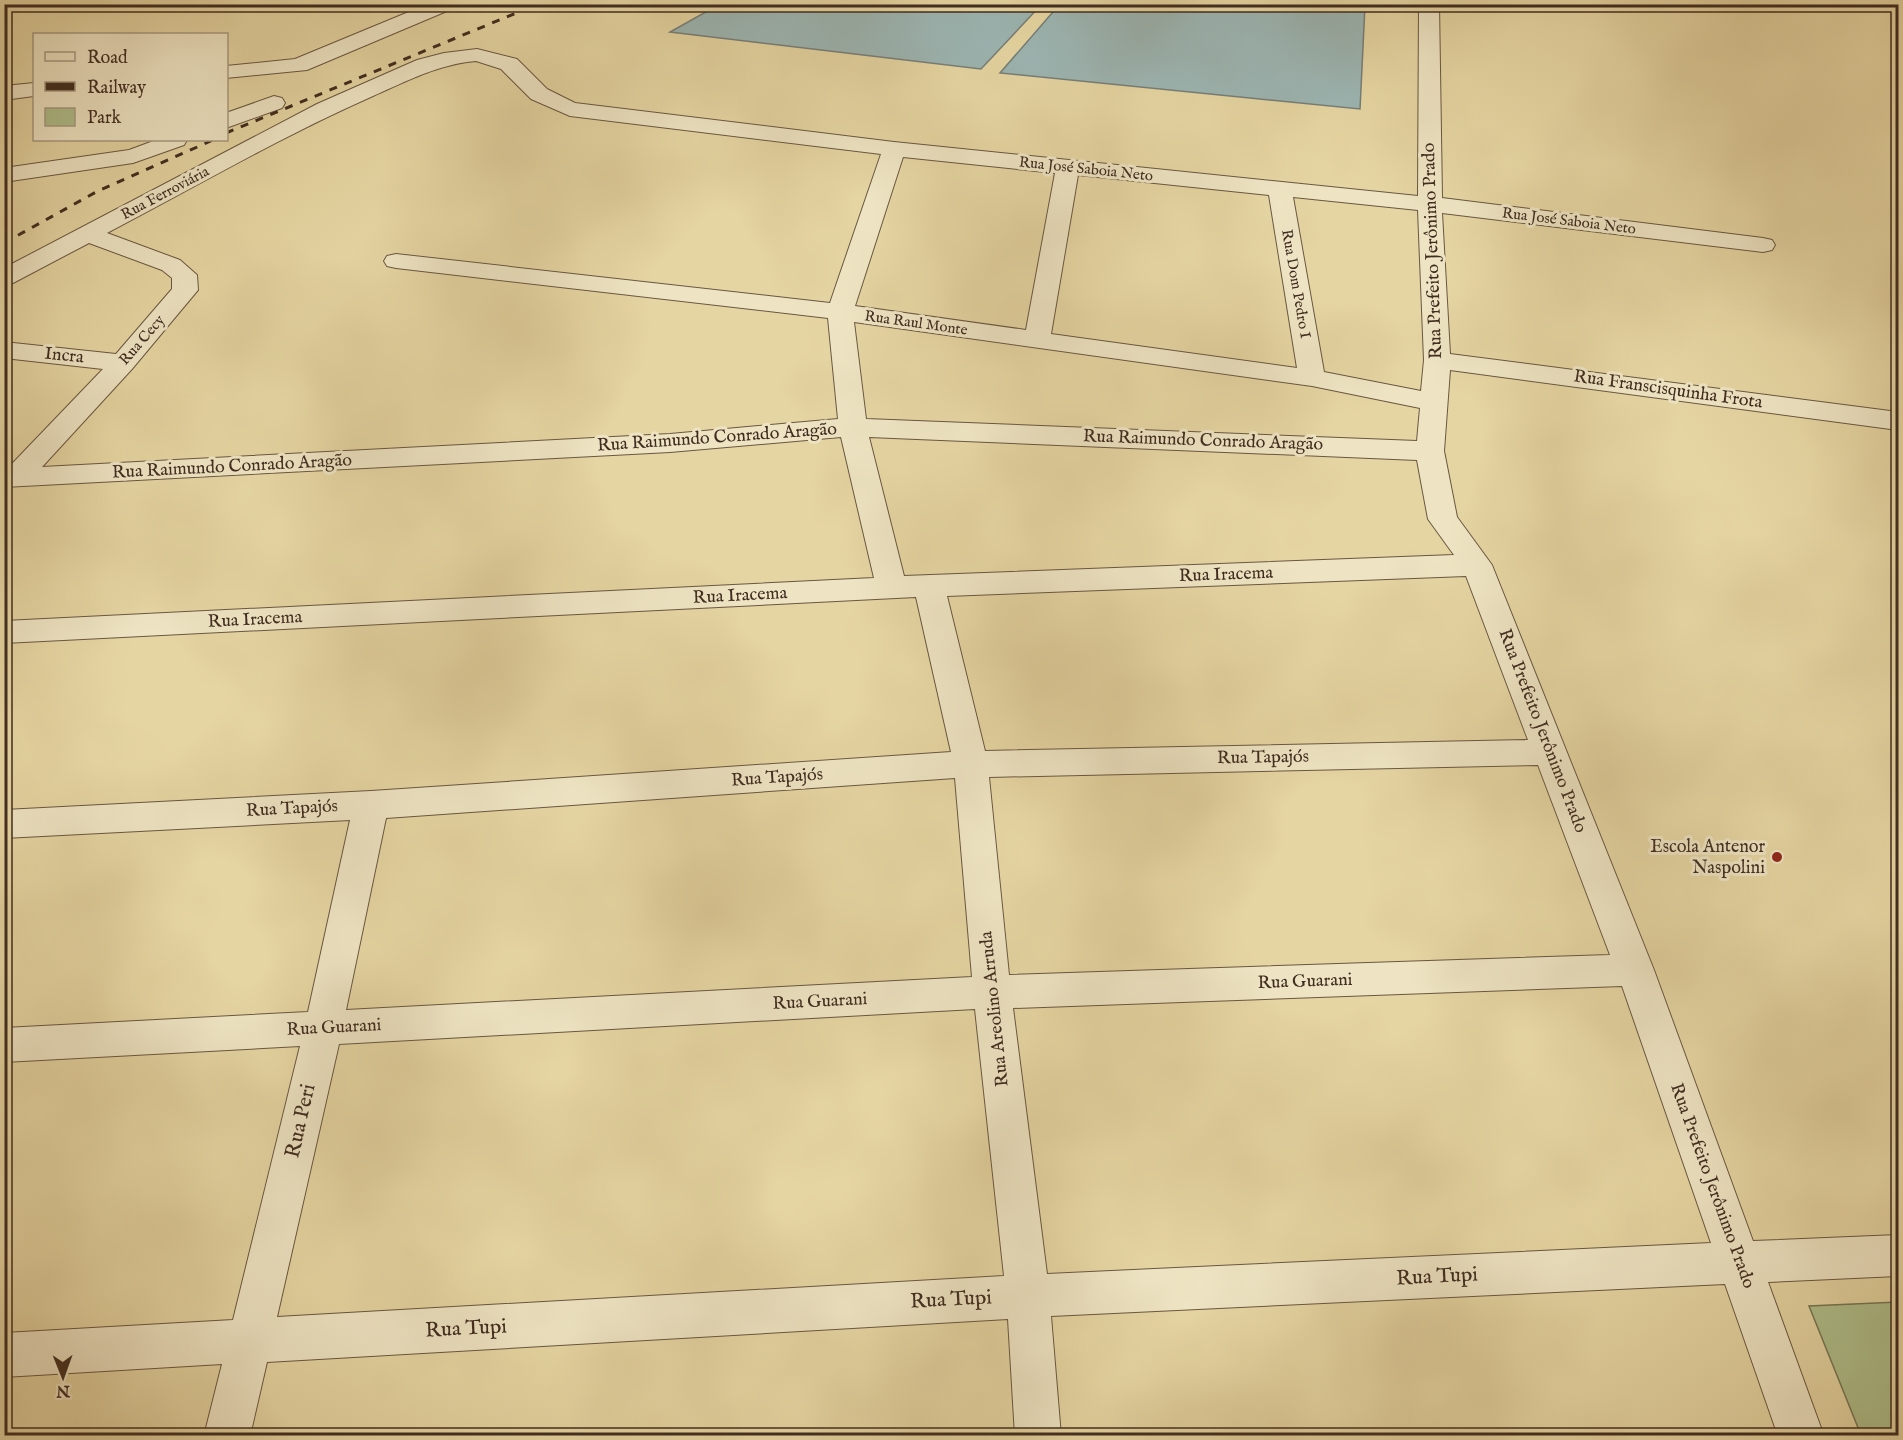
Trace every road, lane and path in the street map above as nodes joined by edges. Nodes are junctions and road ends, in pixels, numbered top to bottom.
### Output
1 (447, 4) edge
2 (1429, 4) edge
3 (425, 65) joint
4 (228, 72) edge
5 (311, 89) junction
6 (33, 90) edge
7 (4, 93) edge
8 (274, 103) dead end
9 (228, 120) edge
10 (173, 141) edge
11 (894, 149) junction
12 (1068, 167) junction
13 (4, 174) edge
14 (1280, 189) junction
15 (1430, 204) junction
16 (87, 234) junction
17 (1763, 245) dead end
18 (396, 261) dead end
19 (4, 278) edge
20 (840, 312) junction
21 (1037, 341) junction
22 (4, 350) edge
23 (1437, 360) junction
24 (123, 363) junction
25 (1312, 378) junction
26 (1433, 402) junction
27 (1899, 421) edge
28 (853, 427) junction
29 (1430, 451) junction
30 (10, 478) edge
31 (1477, 565) junction
32 (929, 586) junction
33 (891, 589) junction
34 (4, 632) edge
35 (1550, 752) junction
36 (971, 765) junction
37 (371, 805) junction
38 (4, 824) edge
39 (1635, 970) junction
40 (992, 992) junction
41 (322, 1029) junction
42 (4, 1045) edge
43 (1899, 1255) edge
44 (1739, 1263) junction
45 (1028, 1296) junction
46 (249, 1341) junction
47 (4, 1355) edge
48 (228, 1436) edge
49 (1038, 1436) edge
50 (1801, 1436) edge

1 - 5 street
2 - 15 street, Rua Prefeito Jerônimo Prado
3 - 5 street, Rua Ferroviária
3 - 11 street, Rua José Saboia Neto
4 - 5 street
5 - 16 street, Rua Ferroviária
6 - 7 street
8 - 9 street
10 - 13 street
11 - 12 street, Rua José Saboia Neto
11 - 20 street
12 - 14 street, Rua José Saboia Neto
12 - 21 street
14 - 15 street, Rua José Saboia Neto
14 - 25 street, Rua Dom Pedro I
15 - 17 street, Rua José Saboia Neto
15 - 23 street, Rua Prefeito Jerônimo Prado
16 - 19 street, Rua Ferroviária
16 - 24 street, Rua Cecy
18 - 20 street, Rua Raul Monte
20 - 21 street, Rua Raul Monte
20 - 28 street
21 - 25 street, Rua Raul Monte
22 - 24 street, Incra
23 - 26 street, Rua Prefeito Jerônimo Prado
23 - 27 street, Rua Franscisquinha Frota
24 - 30 street, Rua Cecy
25 - 26 street, Rua Raul Monte
26 - 29 street, Rua Prefeito Jerônimo Prado
28 - 29 street, Rua Raimundo Conrado Aragão
28 - 30 street, Rua Raimundo Conrado Aragão
28 - 33 street
29 - 31 street, Rua Prefeito Jerônimo Prado
31 - 32 street, Rua Iracema
31 - 35 street, Rua Prefeito Jerônimo Prado
32 - 33 street, Rua Iracema
32 - 36 street, Rua Areolino Arruda
33 - 34 street, Rua Iracema
35 - 36 street, Rua Tapajós
35 - 39 street, Rua Prefeito Jerônimo Prado
36 - 37 street, Rua Tapajós
36 - 40 street, Rua Areolino Arruda
37 - 38 street, Rua Tapajós
37 - 41 street, Rua Peri
39 - 40 street, Rua Guarani
39 - 44 street, Rua Prefeito Jerônimo Prado
40 - 41 street, Rua Guarani
40 - 45 street, Rua Areolino Arruda
41 - 42 street, Rua Guarani
41 - 46 street, Rua Peri
43 - 44 street, Rua Tupi
44 - 45 street, Rua Tupi
44 - 50 street, Rua Prefeito Jerônimo Prado
45 - 46 street, Rua Tupi
45 - 49 street, Rua Areolino Arruda
46 - 47 street, Rua Tupi
46 - 48 street, Rua Peri

